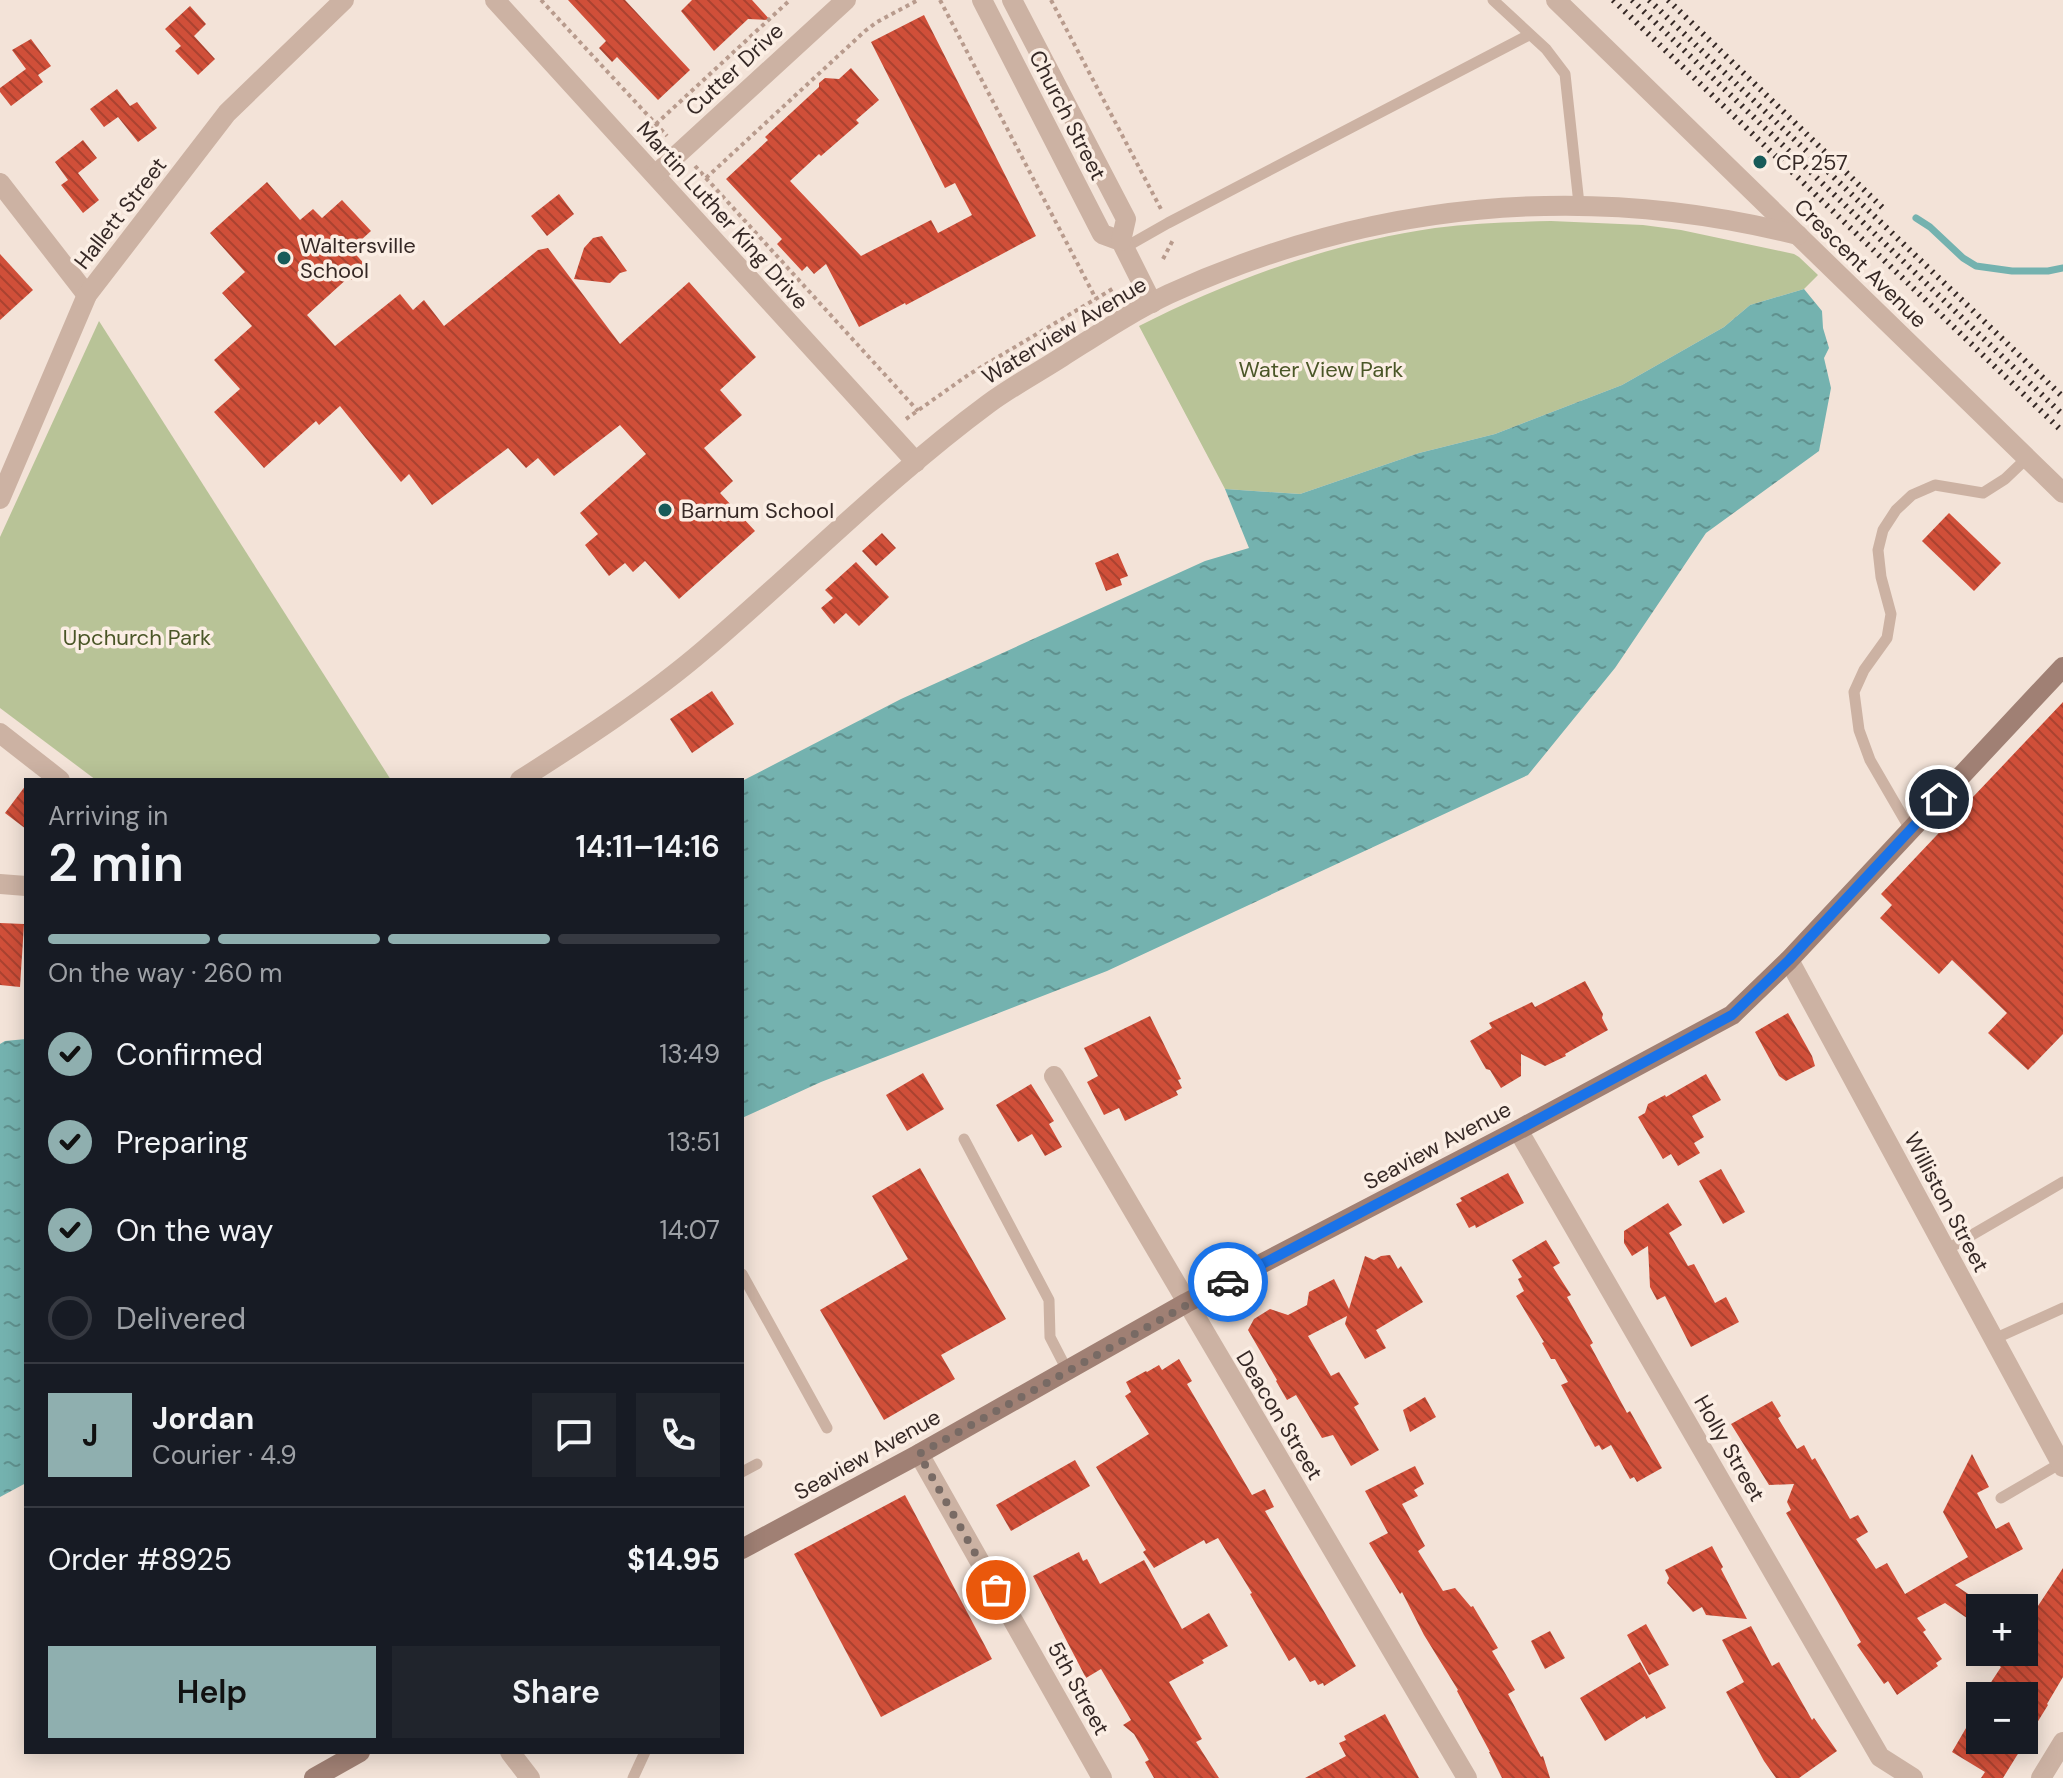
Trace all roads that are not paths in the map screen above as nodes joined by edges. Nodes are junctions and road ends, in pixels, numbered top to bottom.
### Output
1 (344, 0) edge
2 (495, 0) edge
3 (846, 0) edge
4 (982, 0) edge
5 (1012, 0) edge
6 (1493, 0) edge
7 (1556, 0) edge
8 (1529, 35) junction
9 (655, 175) junction
10 (0, 183) edge
11 (1579, 204) junction
12 (1798, 235) junction
13 (1122, 245) junction
14 (87, 295) junction
15 (1152, 303) junction
16 (2027, 458) junction
17 (916, 462) junction
18 (2063, 493) edge
19 (0, 499) edge
20 (2063, 667) edge
21 (0, 733) edge
22 (57, 778) edge
23 (523, 778) edge
24 (1910, 829) junction
25 (0, 884) edge
26 (24, 886) edge
27 (1789, 960) junction
28 (1054, 1076) dead end
29 (1518, 1130) junction
30 (964, 1139) dead end
31 (2063, 1182) edge
32 (1946, 1250) junction
33 (744, 1278) edge
34 (1186, 1303) junction
35 (2063, 1308) edge
36 (1994, 1339) junction
37 (1067, 1370) junction
38 (827, 1428) dead end
39 (919, 1454) junction
40 (757, 1464) dead end
41 (2062, 1465) edge
42 (744, 1471) edge
43 (2001, 1498) dead end
44 (744, 1548) edge
45 (2063, 1742) edge
46 (356, 1754) edge
47 (512, 1754) edge
48 (644, 1754) edge
49 (314, 1778) edge
50 (530, 1778) edge
51 (633, 1778) edge
52 (1102, 1778) edge
53 (1467, 1778) edge
54 (1913, 1778) edge
55 (2041, 1778) edge

1 - 14 street, Hallett Street
2 - 9 street, Martin Luther King Drive
3 - 9 street, Cutter Drive
4 - 13 street, Church Street
5 - 13 street, Church Street
6 - 8 lane
7 - 12 street, Crescent Avenue
8 - 11 lane
8 - 13 lane
9 - 17 street, Martin Luther King Drive
10 - 14 street
11 - 12 street, Waterview Avenue
11 - 15 street, Waterview Avenue
12 - 16 street, Crescent Avenue
13 - 15 street, Church Street
14 - 19 street, Hallett Street
15 - 17 street, Waterview Avenue
16 - 18 street, Crescent Avenue
16 - 24 lane
17 - 23 street, Waterview Avenue
20 - 24 main road, Seaview Avenue
21 - 22 street
24 - 27 main road, Seaview Avenue
25 - 26 street
27 - 29 main road, Seaview Avenue
27 - 32 street, Williston Street
28 - 34 street, Deacon Street
29 - 34 main road, Seaview Avenue
29 - 54 street, Holly Street
30 - 37 lane
31 - 32 lane
32 - 36 street, Williston Street
33 - 38 lane
34 - 37 main road, Seaview Avenue
34 - 53 street, Deacon Street
35 - 36 lane
36 - 41 street, Williston Street
37 - 39 main road, Seaview Avenue
39 - 44 main road, Seaview Avenue
39 - 52 street, 5th Street
40 - 42 lane
41 - 43 lane
45 - 55 street
46 - 49 main road
47 - 50 street
48 - 51 lane

